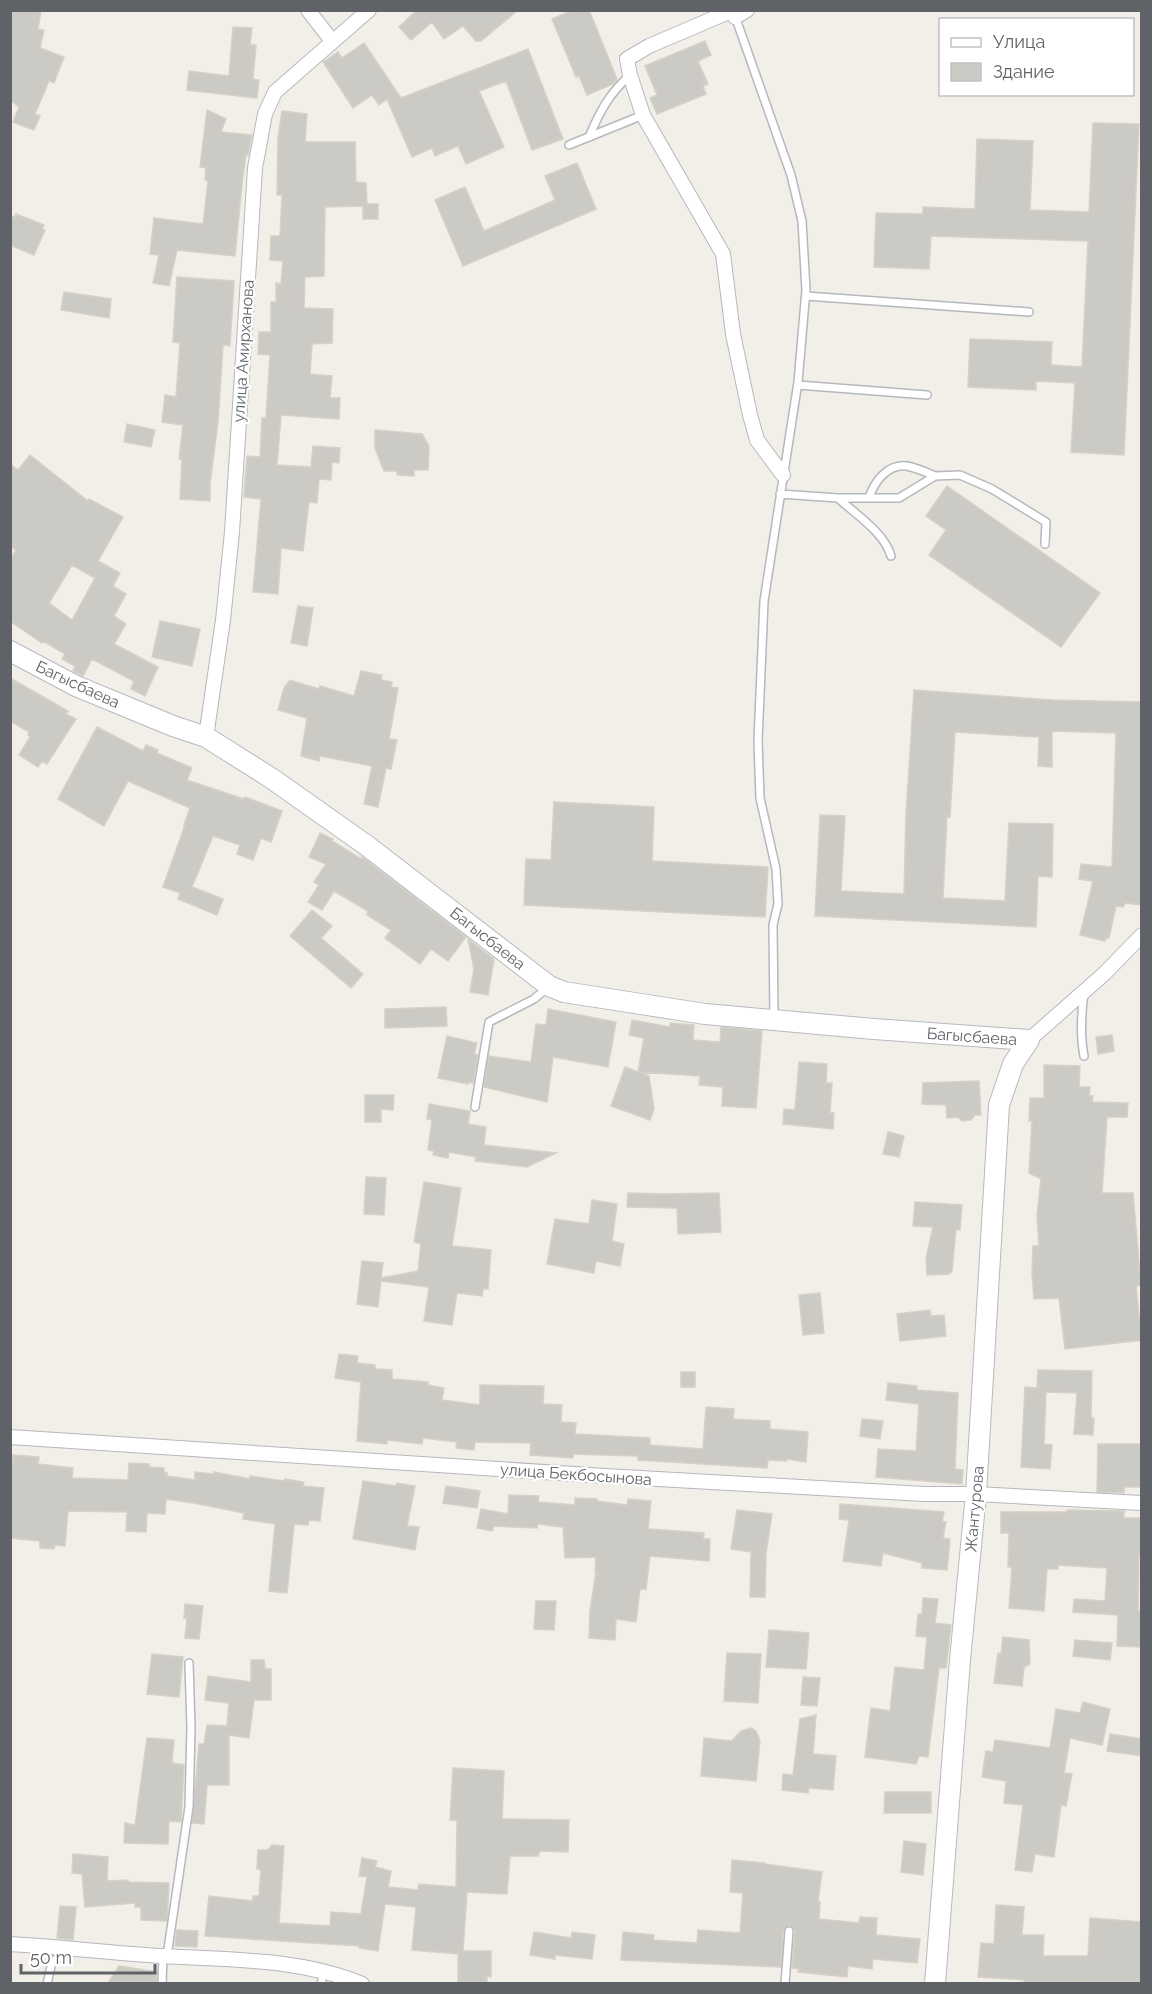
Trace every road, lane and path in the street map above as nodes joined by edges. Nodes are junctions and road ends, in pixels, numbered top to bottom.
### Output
1 (309, 10) edge
2 (369, 10) edge
3 (736, 12) edge
4 (332, 41) junction
5 (630, 75) junction
6 (643, 115) junction
7 (589, 137) junction
8 (569, 145) dead end
9 (806, 296) junction
10 (1029, 312) dead end
11 (798, 385) junction
12 (927, 395) dead end
13 (783, 475) junction
14 (935, 476) junction
15 (780, 494) junction
16 (838, 498) junction
17 (868, 498) junction
18 (1045, 544) dead end
19 (891, 556) dead end
20 (10, 651) edge
21 (206, 737) junction
22 (1142, 935) edge
23 (549, 986) junction
24 (1084, 991) junction
25 (774, 1020) junction
26 (1029, 1040) junction
27 (1084, 1056) dead end
28 (475, 1107) dead end
29 (10, 1437) edge
30 (976, 1494) junction
31 (1142, 1503) edge
32 (189, 1663) dead end
33 (789, 1931) dead end
34 (10, 1944) edge
35 (72, 1948) junction
36 (165, 1956) junction
37 (322, 1977) edge
38 (47, 1983) edge
39 (162, 1983) edge
40 (362, 1983) edge
41 (785, 1983) edge
42 (935, 1983) edge

1 - 4 street
2 - 4 street, улица Амирханова
3 - 5 street
3 - 9 lane
4 - 21 street, улица Амирханова
5 - 6 street
5 - 7 lane
6 - 7 lane
6 - 13 street
7 - 8 lane
9 - 10 lane
9 - 11 lane
11 - 12 lane
11 - 13 lane
13 - 15 lane
14 - 17 lane
14 - 17 lane
14 - 18 lane
15 - 16 lane
15 - 25 lane
16 - 17 lane
16 - 19 lane
20 - 21 street, Багысбаева
21 - 23 street, Багысбаева
22 - 24 street
23 - 25 street, Багысбаева
23 - 28 lane
24 - 26 street
24 - 27 lane
25 - 26 street, Багысбаева
26 - 30 street, Жантурова
29 - 30 street, улица Бекбосынова
30 - 31 street, улица Бекбосынова
30 - 42 street, Жантурова
32 - 36 lane
33 - 41 lane
34 - 35 street
35 - 36 street
35 - 38 lane
36 - 37 street
36 - 39 lane
37 - 40 street

